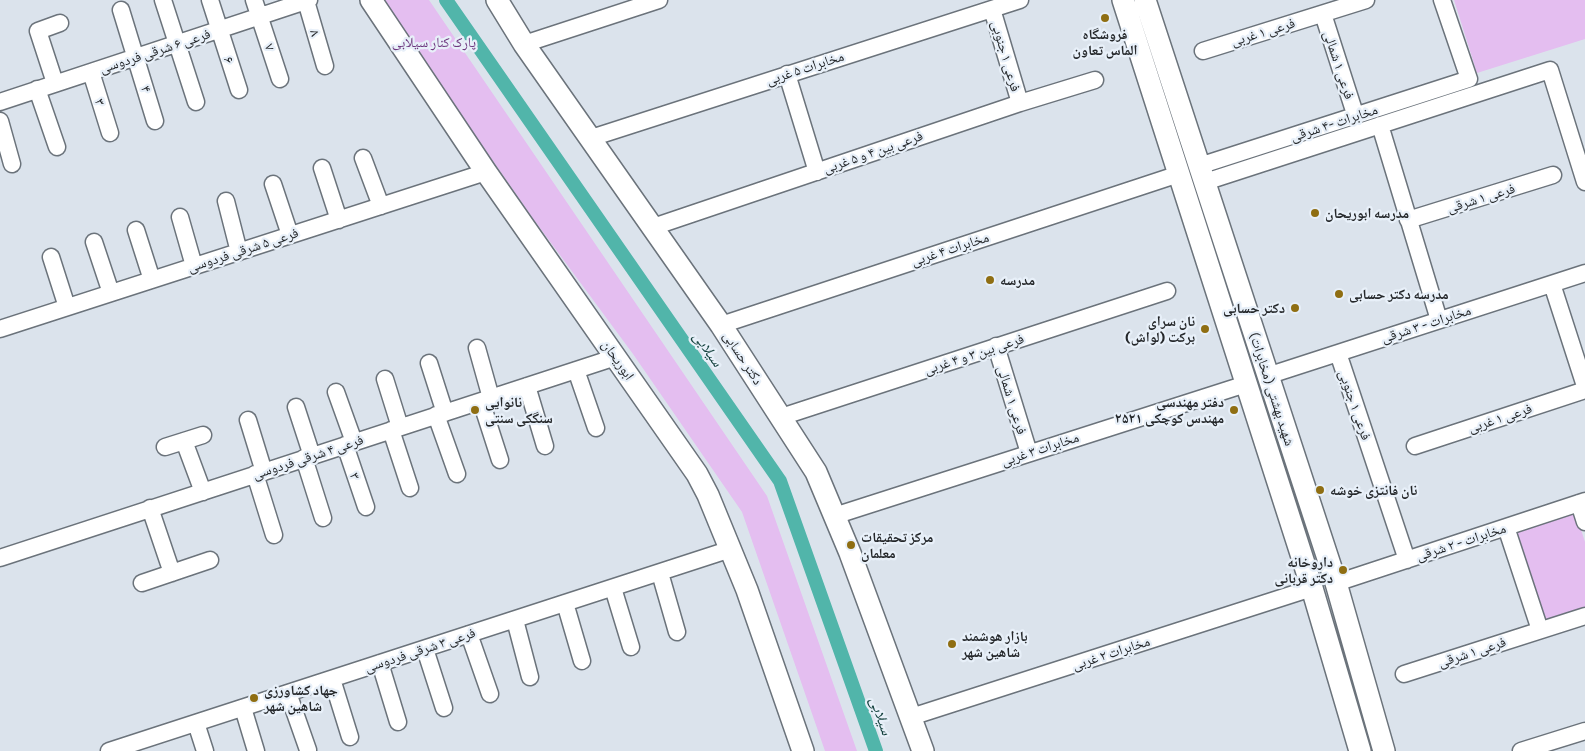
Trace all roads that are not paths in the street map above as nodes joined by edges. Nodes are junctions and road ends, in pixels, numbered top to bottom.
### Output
1 (163, 0) edge
2 (210, 0) edge
3 (254, 0) edge
4 (371, 0) edge
5 (497, 0) edge
6 (659, 0) edge
7 (1020, 0) edge
8 (1123, 0) edge
9 (1145, 0) edge
10 (1366, 0) edge
11 (1442, 0) edge
12 (307, 1) edge
13 (992, 9) junction
14 (121, 10) dead end
15 (1323, 14) junction
16 (259, 16) junction
17 (60, 23) dead end
18 (220, 29) junction
19 (176, 43) junction
20 (524, 44) junction
21 (1203, 51) dead end
22 (136, 57) junction
23 (325, 66) dead end
24 (91, 72) junction
25 (788, 74) junction
26 (280, 79) dead end
27 (1094, 80) dead end
28 (55, 83) junction
29 (37, 89) junction
30 (239, 90) dead end
31 (0, 102) edge
32 (196, 102) dead end
33 (1020, 103) junction
34 (1356, 117) junction
35 (0, 121) edge
36 (155, 121) dead end
37 (1380, 125) junction
38 (110, 133) dead end
39 (591, 138) junction
40 (57, 147) dead end
41 (363, 158) dead end
42 (12, 164) dead end
43 (322, 168) dead end
44 (486, 172) junction
45 (817, 172) junction
46 (1179, 174) junction
47 (1202, 174) junction
48 (1553, 175) dead end
49 (1583, 176) edge
50 (273, 184) dead end
51 (226, 201) dead end
52 (381, 206) junction
53 (180, 217) dead end
54 (339, 220) junction
55 (1408, 220) junction
56 (653, 228) junction
57 (136, 230) dead end
58 (290, 235) junction
59 (94, 242) dead end
60 (239, 252) junction
61 (51, 258) dead end
62 (194, 266) junction
63 (1585, 273) edge
64 (152, 280) junction
65 (1552, 284) junction
66 (1167, 291) dead end
67 (112, 293) junction
68 (67, 307) junction
69 (1439, 320) junction
70 (721, 325) junction
71 (0, 329) edge
72 (996, 346) junction
73 (477, 348) dead end
74 (1338, 354) junction
75 (616, 357) junction
76 (429, 363) dead end
77 (576, 370) junction
78 (1268, 376) junction
79 (385, 379) dead end
80 (1246, 384) junction
81 (527, 386) junction
82 (1585, 386) edge
83 (1585, 390) edge
84 (336, 392) dead end
85 (486, 399) junction
86 (296, 407) dead end
87 (441, 414) junction
88 (781, 417) junction
89 (248, 420) dead end
90 (596, 428) dead end
91 (396, 429) junction
92 (203, 435) dead end
93 (184, 441) junction
94 (350, 444) junction
95 (545, 446) dead end
96 (1415, 446) dead end
97 (165, 447) dead end
98 (1028, 453) junction
99 (308, 457) junction
100 (500, 460) dead end
101 (259, 473) junction
102 (457, 474) dead end
103 (410, 488) dead end
104 (203, 492) junction
105 (1582, 502) edge
106 (366, 507) dead end
107 (150, 508) junction
108 (834, 516) junction
109 (323, 518) dead end
110 (1585, 522) edge
111 (1506, 527) junction
112 (274, 535) dead end
113 (731, 549) junction
114 (0, 558) edge
115 (210, 560) dead end
116 (1407, 560) junction
117 (172, 573) junction
118 (660, 573) junction
119 (142, 583) dead end
120 (1336, 583) junction
121 (613, 588) junction
122 (1312, 588) junction
123 (566, 603) junction
124 (1585, 616) edge
125 (514, 620) junction
126 (1540, 630) junction
127 (677, 632) dead end
128 (469, 634) junction
129 (631, 647) dead end
130 (425, 649) junction
131 (582, 661) dead end
132 (380, 663) junction
133 (1404, 674) dead end
134 (530, 677) dead end
135 (332, 679) junction
136 (288, 693) junction
137 (490, 694) dead end
138 (243, 708) junction
139 (444, 708) dead end
140 (911, 717) junction
141 (398, 722) dead end
142 (196, 723) junction
143 (1585, 731) edge
144 (350, 737) dead end
145 (155, 744) edge
146 (308, 750) edge
147 (799, 750) edge
148 (109, 751) edge
149 (205, 751) edge
150 (256, 751) edge
151 (923, 751) edge
152 (1360, 751) edge
153 (1384, 751) edge
154 (1521, 751) edge

1 - 19 street
2 - 18 street
3 - 16 street
4 - 44 main road, ابوریحان
5 - 20 main road, دکتر حسابی
6 - 20 street
7 - 13 street, مخابرات ۵ غربی
8 - 46 main road, شهید بهشتی (مخابرات)
9 - 47 main road, شهید بهشتی (مخابرات)
10 - 15 street
11 - 34 street, مخابرات -۴ شرقی
12 - 16 street, فرعی ۶ شرقی فردوسی
12 - 23 street, ۸
13 - 25 street, مخابرات ۵ غربی
13 - 33 street, فرعی ۱ جنوبی
14 - 22 street, ۴
15 - 21 street, فرعی ۱ غربی
15 - 34 street, فرعی ۱ شمالی
16 - 18 street, فرعی ۶ شرقی فردوسی
16 - 26 street, ۷
17 - 28 street
18 - 19 street, فرعی ۶ شرقی فردوسی
18 - 30 street, ۶
19 - 22 street, فرعی ۶ شرقی فردوسی
19 - 32 street
20 - 39 main road, دکتر حسابی
22 - 24 street, فرعی ۶ شرقی فردوسی
22 - 36 street, ۴
24 - 28 street, فرعی ۶ شرقی فردوسی
24 - 38 street, ۳
25 - 39 street, مخابرات ۵ غربی
25 - 45 street
27 - 33 street, فرعی بین ۴ و ۵ غربی
28 - 29 street, فرعی ۶ شرقی فردوسی
29 - 31 street, فرعی ۶ شرقی فردوسی
29 - 40 street
33 - 45 street, فرعی بین ۴ و ۵ غربی
34 - 47 street, مخابرات -۴ شرقی
35 - 42 street
37 - 47 street
37 - 49 street
37 - 55 street
39 - 56 main road, دکتر حسابی
41 - 52 street
43 - 54 street
44 - 52 street, فرعی ۵ شرقی فردوسی
44 - 75 main road, ابوریحان
45 - 56 street, فرعی بین ۴ و ۵ غربی
46 - 70 street, مخابرات ۴ غربی
46 - 80 main road, شهید بهشتی (مخابرات)
47 - 78 main road, شهید بهشتی (مخابرات)
48 - 55 street, فرعی ۱ شرقی
50 - 58 street
51 - 60 street
52 - 54 street, فرعی ۵ شرقی فردوسی
53 - 62 street
54 - 58 street, فرعی ۵ شرقی فردوسی
55 - 69 street
56 - 70 main road, دکتر حسابی
57 - 64 street
58 - 60 street, فرعی ۵ شرقی فردوسی
59 - 67 street
60 - 62 street, فرعی ۵ شرقی فردوسی
61 - 68 street
62 - 64 street, فرعی ۵ شرقی فردوسی
63 - 65 street, مخابرات - ۳ شرقی
64 - 67 street, فرعی ۵ شرقی فردوسی
65 - 69 street, مخابرات - ۳ شرقی
65 - 82 street
66 - 72 street, فرعی بین ۳ و ۴ غربی
67 - 68 street, فرعی ۵ شرقی فردوسی
68 - 71 street, فرعی ۵ شرقی فردوسی
69 - 74 street, مخابرات - ۳ شرقی
70 - 88 main road, دکتر حسابی
72 - 88 street, فرعی بین ۳ و ۴ غربی
72 - 98 street, فرعی ۱ شمالی
73 - 85 street
74 - 78 street, مخابرات - ۳ شرقی
74 - 116 street, فرعی ۱ جنوبی
75 - 77 street, فرعی ۴ شرقی فردوسی
75 - 113 main road, ابوریحان
76 - 87 street
77 - 81 street, فرعی ۴ شرقی فردوسی
77 - 90 street
78 - 120 main road, شهید بهشتی (مخابرات)
79 - 91 street
80 - 98 street, مخابرات ۳ غربی
80 - 122 main road, شهید بهشتی (مخابرات)
81 - 85 street, فرعی ۴ شرقی فردوسی
81 - 95 street
83 - 96 street, فرعی ۱ غربی
84 - 94 street, ۳
85 - 87 street, فرعی ۴ شرقی فردوسی
85 - 100 street
86 - 99 street
87 - 91 street, فرعی ۴ شرقی فردوسی
87 - 102 street
88 - 108 main road, دکتر حسابی
89 - 101 street
91 - 94 street, فرعی ۴ شرقی فردوسی
91 - 103 street
92 - 93 street
93 - 97 street
93 - 104 street
94 - 99 street, فرعی ۴ شرقی فردوسی
94 - 106 street, ۳
98 - 108 street, مخابرات ۳ غربی
99 - 101 street, فرعی ۴ شرقی فردوسی
99 - 109 street
101 - 104 street, فرعی ۴ شرقی فردوسی
101 - 112 street
104 - 107 street, فرعی ۴ شرقی فردوسی
105 - 110 street
105 - 111 street, مخابرات - ۲ شرقی
107 - 114 street, فرعی ۴ شرقی فردوسی
107 - 117 street
108 - 140 main road, دکتر حسابی
111 - 116 street, مخابرات - ۲ شرقی
111 - 126 street
113 - 118 street, فرعی ۳ شرقی فردوسی
113 - 147 main road, ابوریحان
115 - 117 street
116 - 120 street, مخابرات - ۲ شرقی
117 - 119 street
118 - 121 street, فرعی ۳ شرقی فردوسی
118 - 127 street
120 - 153 main road, شهید بهشتی (مخابرات)
121 - 123 street, فرعی ۳ شرقی فردوسی
121 - 129 street
122 - 140 street, مخابرات ۲ غربی
122 - 152 main road, شهید بهشتی (مخابرات)
123 - 125 street, فرعی ۳ شرقی فردوسی
123 - 131 street
124 - 126 street, فرعی ۱ شرقی
125 - 128 street, فرعی ۳ شرقی فردوسی
125 - 134 street
126 - 133 street, فرعی ۱ شرقی
128 - 130 street, فرعی ۳ شرقی فردوسی
128 - 137 street
130 - 132 street, فرعی ۳ شرقی فردوسی
130 - 139 street
132 - 135 street, فرعی ۳ شرقی فردوسی
132 - 141 street
135 - 136 street, فرعی ۳ شرقی فردوسی
135 - 144 street
136 - 138 street, فرعی ۳ شرقی فردوسی
136 - 146 street
138 - 142 street, فرعی ۳ شرقی فردوسی
138 - 150 street
140 - 151 main road, دکتر حسابی
142 - 145 street, فرعی ۳ شرقی فردوسی
142 - 149 street
143 - 154 street
145 - 148 street, فرعی ۳ شرقی فردوسی

